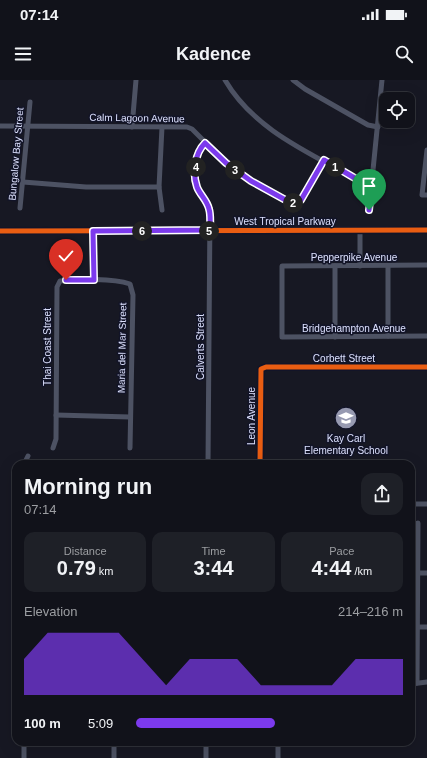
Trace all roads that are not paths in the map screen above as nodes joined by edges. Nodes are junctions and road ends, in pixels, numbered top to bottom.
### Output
1 (136, 80) edge
2 (224, 80) edge
3 (293, 80) edge
4 (382, 80) edge
5 (30, 102) dead end
6 (0, 126) edge
7 (27, 127) junction
8 (132, 127) junction
9 (162, 127) junction
10 (378, 127) junction
11 (205, 143) junction
12 (427, 150) edge
13 (324, 160) junction
14 (23, 182) junction
15 (372, 182) junction
16 (159, 187) junction
17 (425, 195) edge
18 (20, 208) dead end
19 (162, 210) dead end
20 (369, 210) dead end
21 (210, 230) junction
22 (360, 230) junction
23 (427, 230) edge
24 (0, 231) edge
25 (93, 231) junction
26 (335, 266) junction
27 (360, 266) junction
28 (388, 266) junction
29 (427, 266) edge
30 (94, 280) junction
31 (388, 336) junction
32 (427, 336) edge
33 (282, 337) joint
34 (334, 337) junction
35 (427, 367) edge
36 (261, 369) joint
37 (56, 415) junction
38 (130, 417) junction
39 (53, 448) dead end
40 (130, 448) dead end
41 (28, 456) dead end
42 (26, 460) edge
43 (208, 460) edge
44 (260, 460) edge
45 (415, 504) edge
46 (427, 504) edge
47 (418, 523) dead end
48 (418, 573) junction
49 (427, 573) edge
50 (417, 627) junction
51 (427, 627) edge
52 (427, 682) edge
53 (417, 683) joint
54 (24, 746) edge
55 (114, 746) edge
56 (206, 746) edge
57 (278, 746) edge
58 (24, 758) edge
59 (114, 758) edge
60 (206, 758) edge
61 (278, 758) edge

1 - 8 street
2 - 13 street
3 - 10 street
4 - 10 street
5 - 7 street, Bungalow Bay Street
6 - 7 street, Calm Lagoon Avenue
7 - 8 street, Calm Lagoon Avenue
7 - 14 street, Bungalow Bay Street
8 - 9 street, Calm Lagoon Avenue
9 - 11 street, Calm Lagoon Avenue
9 - 16 street
10 - 15 street
11 - 13 street, Calm Lagoon Avenue
11 - 21 street, Calverts Street
12 - 17 street
13 - 15 street
14 - 16 street
14 - 18 street, Bungalow Bay Street
15 - 20 street
16 - 19 street
21 - 22 main road, West Tropical Parkway
21 - 25 main road, West Tropical Parkway
21 - 43 street, Calverts Street
22 - 23 main road, West Tropical Parkway
22 - 27 street
24 - 25 main road, West Tropical Parkway
25 - 30 street
26 - 27 street, Pepperpike Avenue
26 - 33 street, Pepperpike Avenue
26 - 34 street
27 - 28 street, Pepperpike Avenue
28 - 29 street, Pepperpike Avenue
28 - 31 street
30 - 37 street, Thai Coast Street
30 - 38 street, Maria del Mar Street
31 - 32 street, Bridgehampton Avenue
31 - 34 street, Bridgehampton Avenue
33 - 34 street, Bridgehampton Avenue
35 - 36 street, Corbett Street
36 - 44 street, Leon Avenue
37 - 38 street
37 - 39 street, Thai Coast Street
38 - 40 street, Maria del Mar Street
41 - 42 street
45 - 46 street
47 - 48 street
48 - 49 street
48 - 50 street
50 - 51 street
50 - 53 street
52 - 53 street
54 - 58 street
55 - 59 street
56 - 60 street
57 - 61 street

